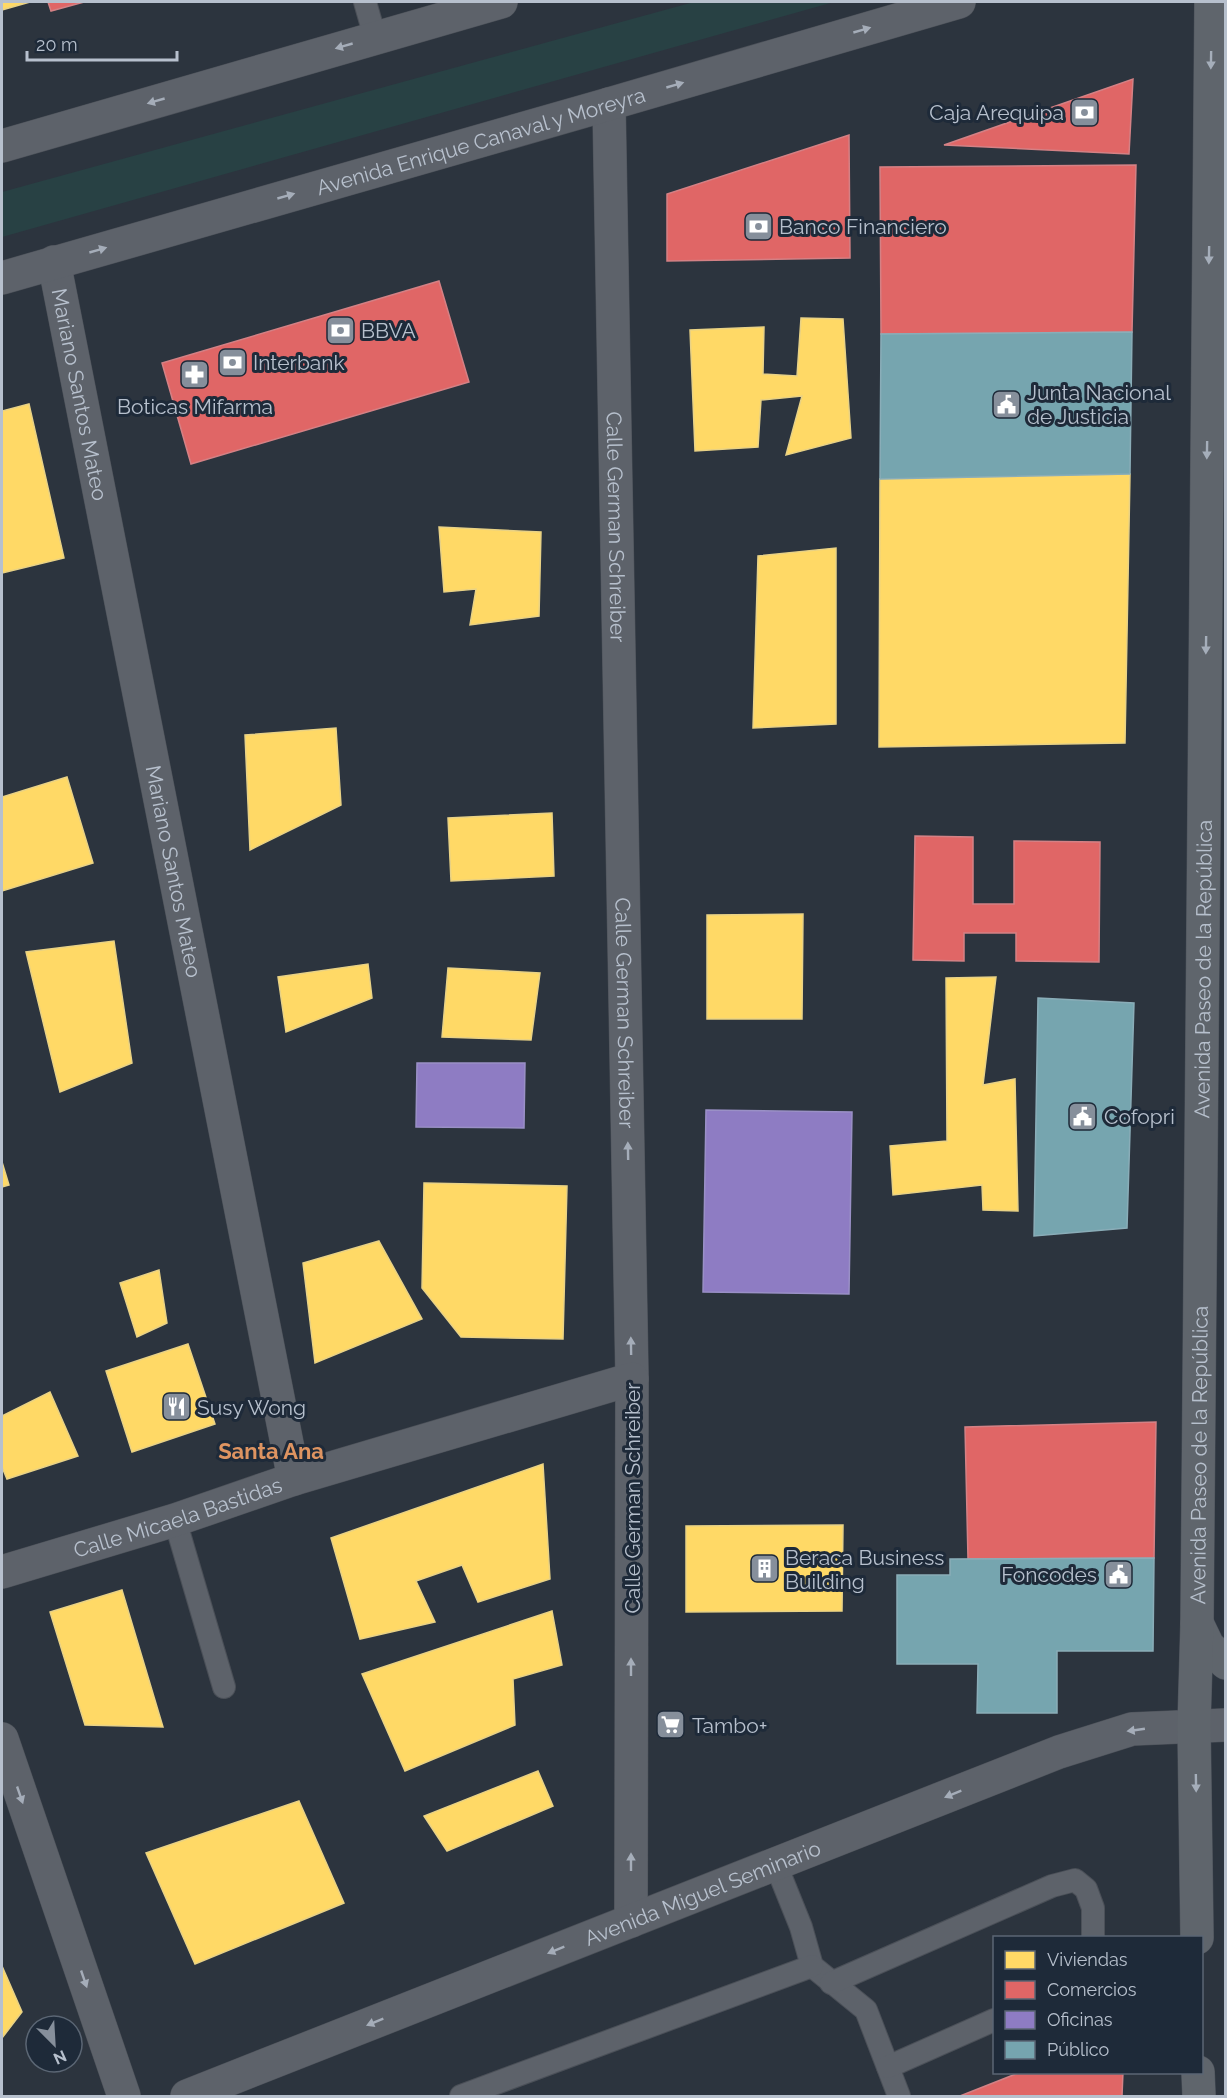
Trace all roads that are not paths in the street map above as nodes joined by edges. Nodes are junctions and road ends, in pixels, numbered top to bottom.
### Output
1 (365, 2) edge
2 (501, 2) edge
3 (959, 2) edge
4 (1211, 2) edge
5 (429, 11) edge
6 (375, 37) junction
7 (609, 104) junction
8 (2, 147) edge
9 (54, 262) junction
10 (2, 278) edge
11 (632, 1379) junction
12 (294, 1479) junction
13 (175, 1520) junction
14 (2, 1572) edge
15 (1197, 1623) junction
16 (1226, 1663) edge
17 (224, 1687) dead end
18 (1210, 1725) edge
19 (2, 1739) edge
20 (776, 1865) junction
21 (631, 1921) junction
22 (1093, 1936) edge
23 (1197, 1936) edge
24 (812, 1966) junction
25 (831, 1983) junction
26 (993, 2020) edge
27 (888, 2067) junction
28 (1198, 2074) edge
29 (124, 2097) edge
30 (187, 2097) edge
31 (461, 2097) edge
32 (900, 2097) edge
33 (1198, 2097) edge

1 - 6 lane
2 - 5 street
7 -> 3 street, Avenida Enrique Canaval y Moreyra
4 -> 15 main road, Avenida Paseo de la República
5 - 6 street
6 -> 8 street
9 -> 7 street, Avenida Enrique Canaval y Moreyra
11 -> 7 street, Calle German Schreiber
9 - 10 street, Avenida Enrique Canaval y Moreyra
9 - 12 street, Mariano Santos Mateo
11 - 12 street, Calle Micaela Bastidas
21 -> 11 street, Calle German Schreiber
12 - 13 street, Calle Micaela Bastidas
13 - 14 street, Calle Micaela Bastidas
13 - 17 lane
15 - 16 main road
15 - 18 main road, Avenida Paseo de la República
18 -> 20 street, Avenida Miguel Seminario
18 -> 23 main road, Avenida Paseo de la República
19 -> 29 street
20 - 21 street, Avenida Miguel Seminario
20 - 24 lane
21 -> 30 street, Avenida Miguel Seminario
22 - 25 lane
24 - 25 lane
24 - 31 lane
25 - 27 lane
26 - 27 lane
27 - 32 lane
28 - 33 main road

